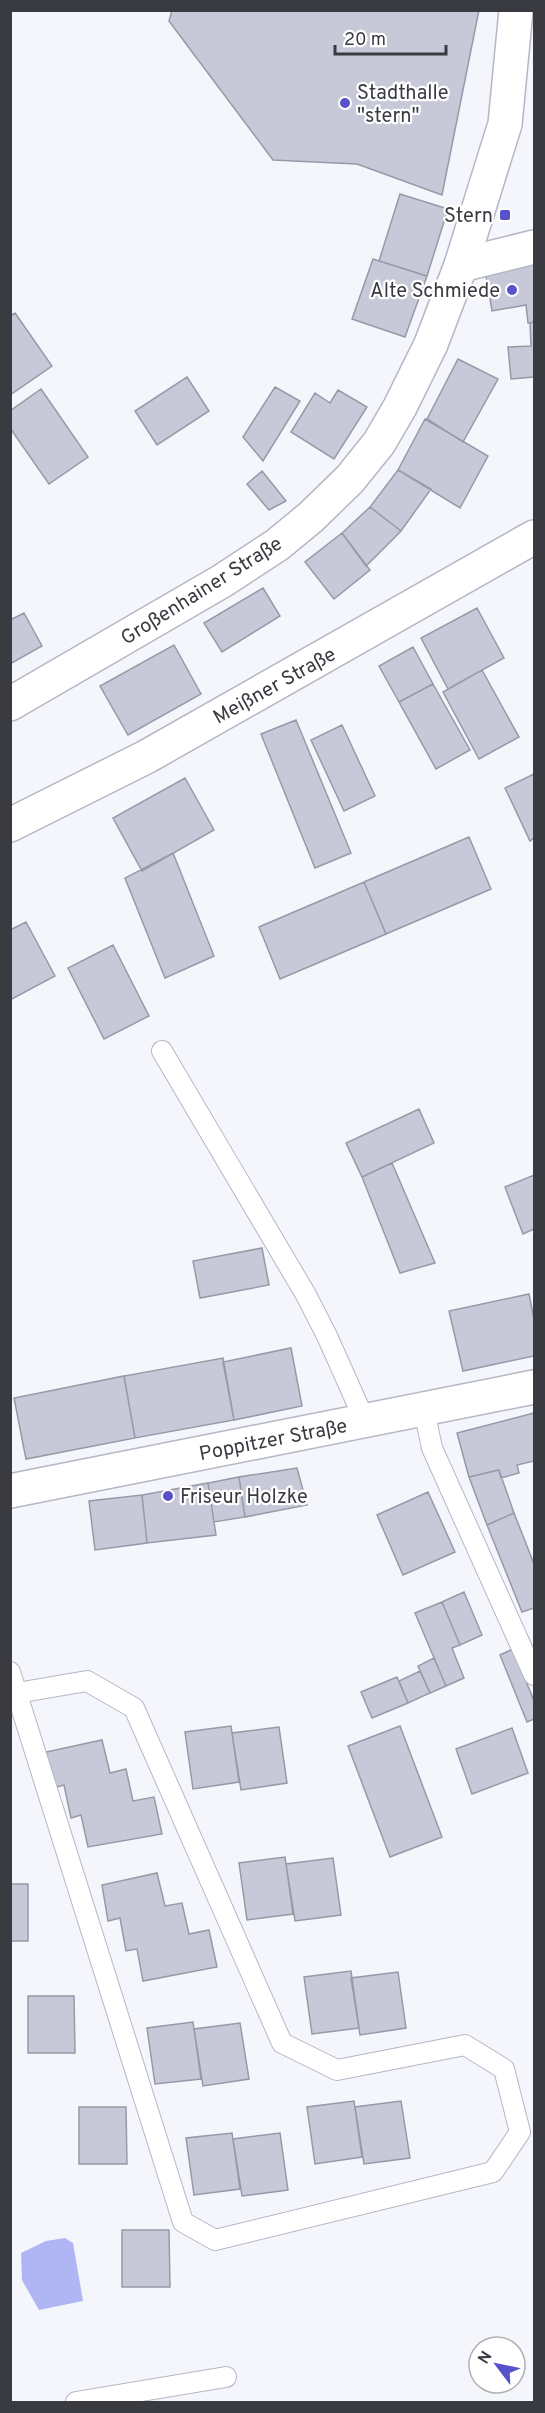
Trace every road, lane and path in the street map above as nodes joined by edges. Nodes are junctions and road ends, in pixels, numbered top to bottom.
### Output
1 (516, 10) edge
2 (534, 247) edge
3 (461, 265) junction
4 (534, 537) edge
5 (10, 704) edge
6 (10, 825) edge
7 (162, 1051) dead end
8 (534, 1387) edge
9 (424, 1410) junction
10 (366, 1421) junction
11 (10, 1491) edge
12 (10, 1672) edge
13 (534, 1675) edge
14 (17, 1693) junction
15 (225, 2377) dead end
16 (76, 2403) edge

1 - 3 street, Großenhainer Straße
2 - 3 street
3 - 5 street, Großenhainer Straße
4 - 6 street, Meißner Straße
7 - 10 lane
8 - 9 street, Poppitzer Straße
9 - 10 street, Poppitzer Straße
9 - 13 lane
10 - 11 street, Poppitzer Straße
12 - 14 lane
14 - 14 lane
15 - 16 lane

